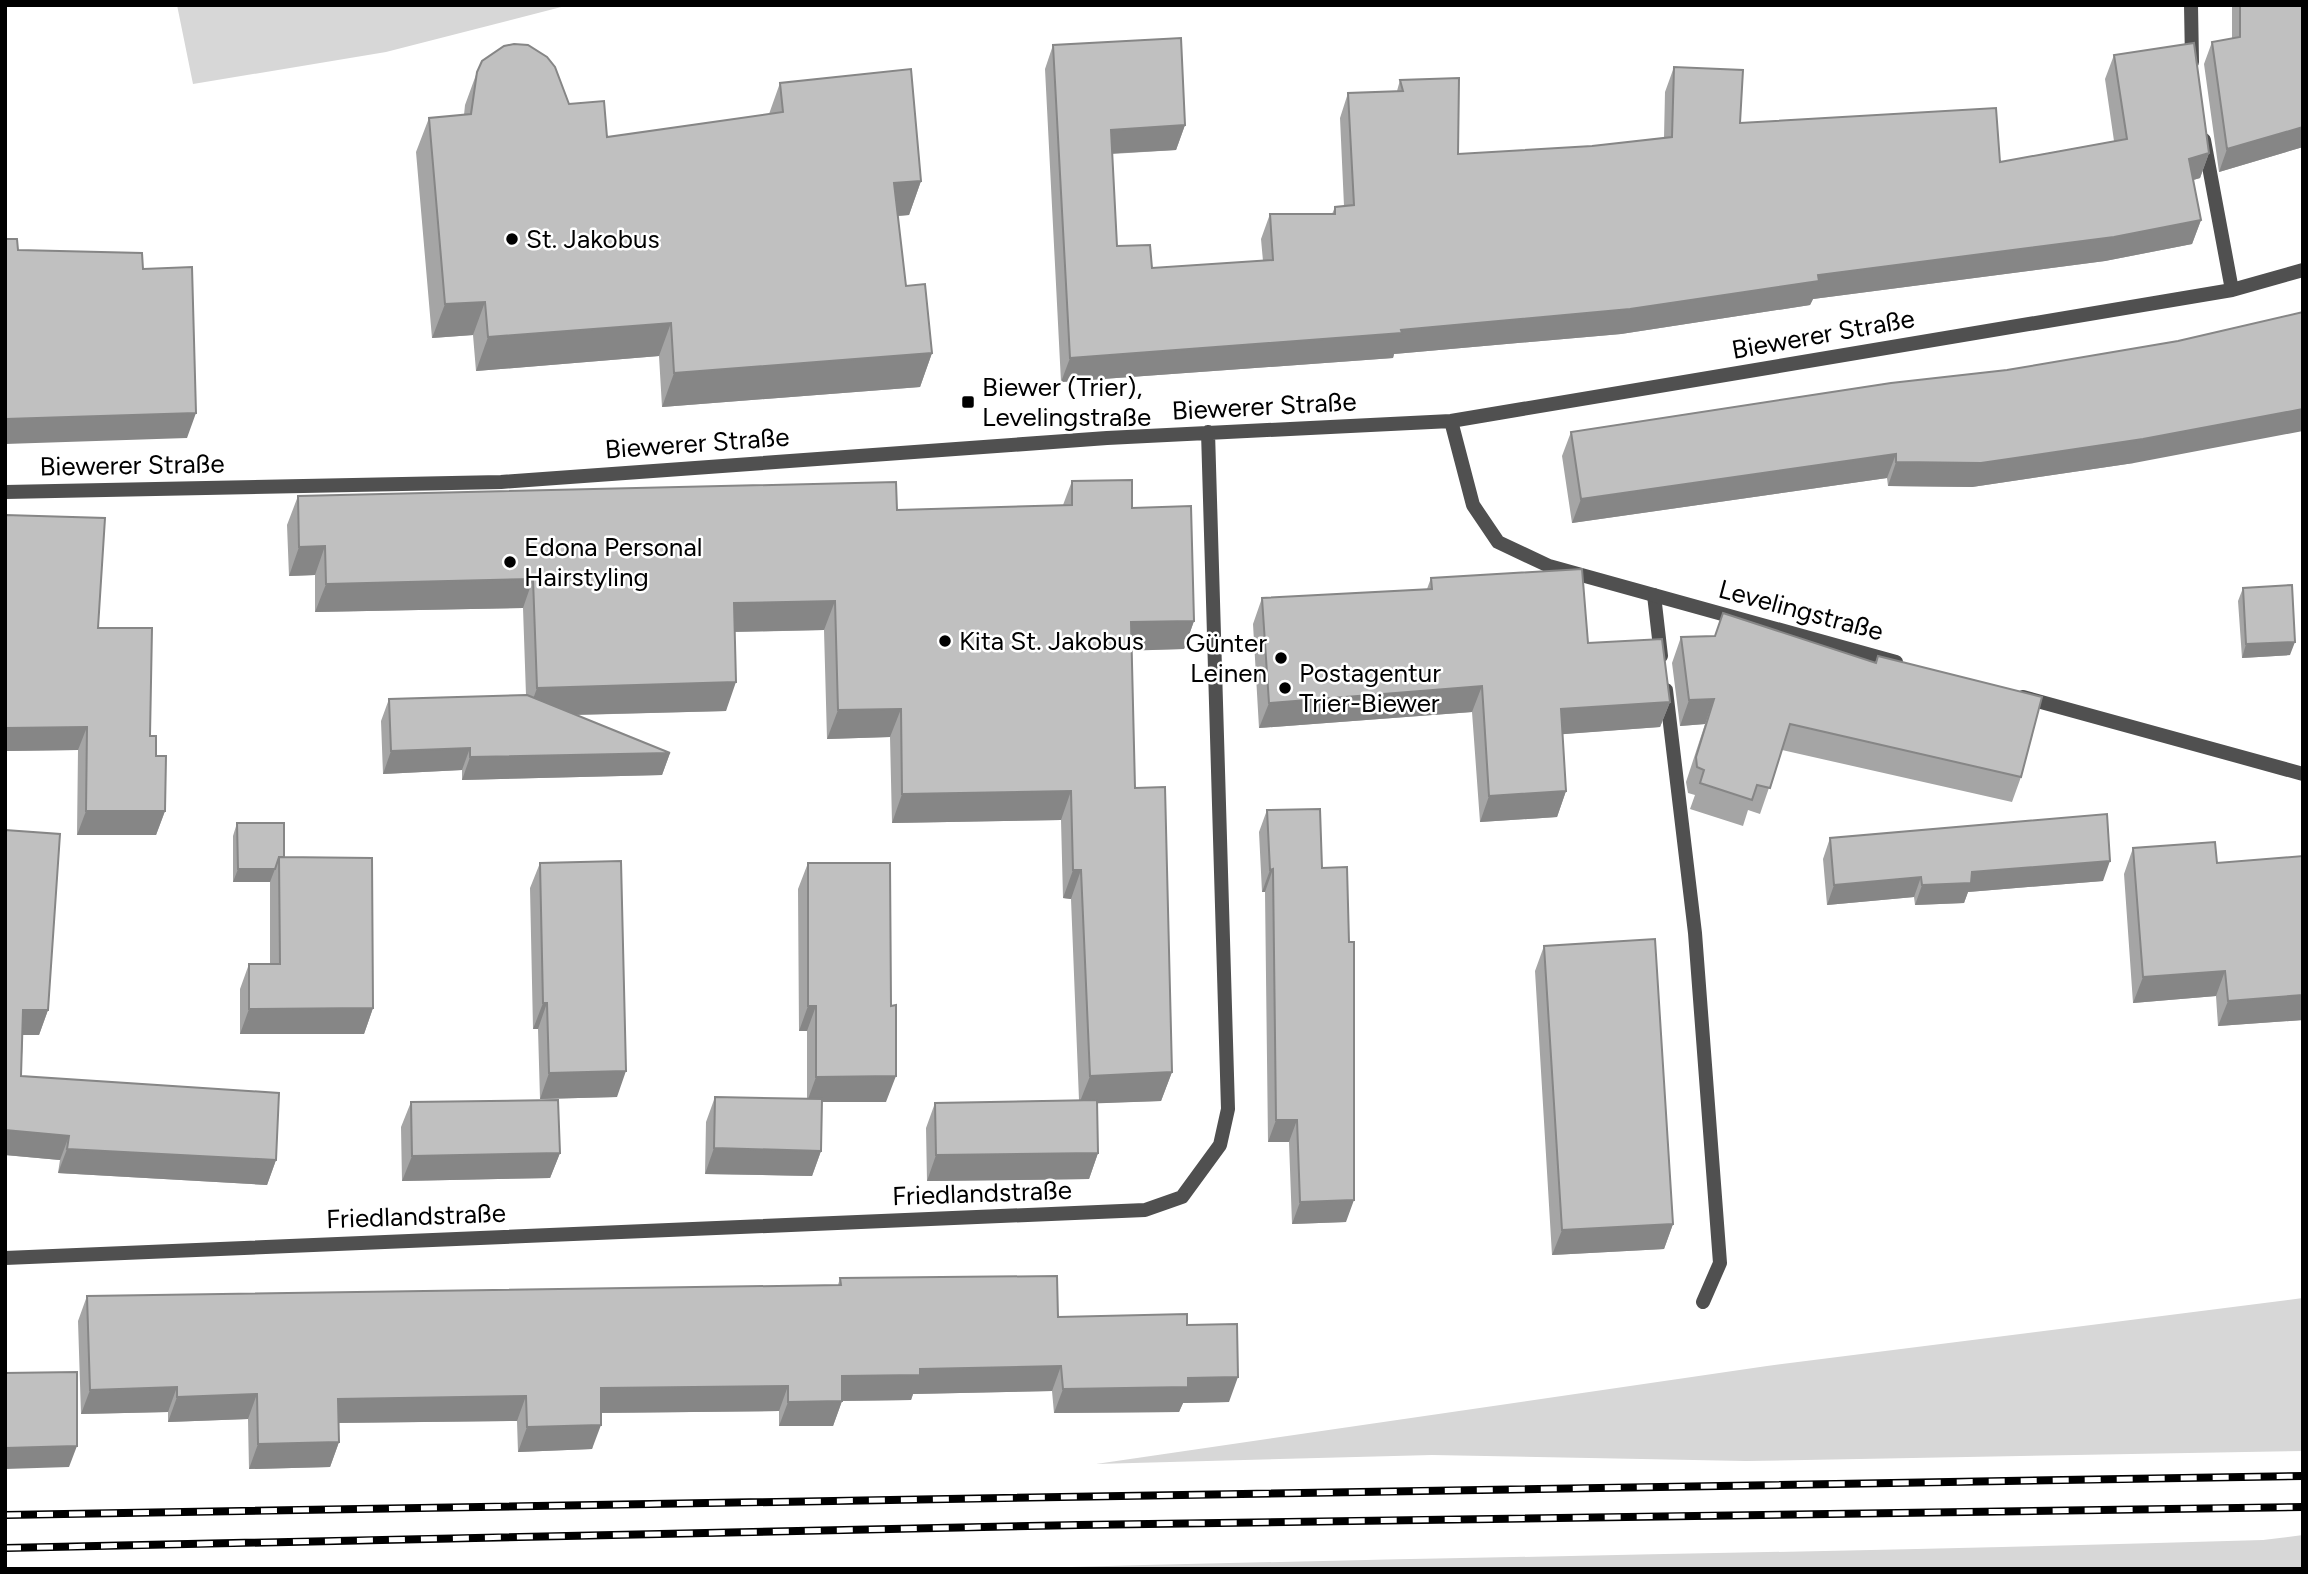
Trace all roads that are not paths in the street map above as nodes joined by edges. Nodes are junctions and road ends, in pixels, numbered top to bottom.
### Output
1 (2191, 5) edge
2 (2194, 75) edge
3 (2202, 127) edge
4 (2303, 270) edge
5 (2232, 290) junction
6 (1451, 421) junction
7 (1208, 432) junction
8 (5, 492) edge
9 (1654, 595) junction
10 (1907, 665) edge
11 (2013, 694) edge
12 (2303, 774) edge
13 (5, 1258) edge
14 (1703, 1302) dead end

1 - 2 street
3 - 5 street
4 - 5 street, Biewerer Straße
5 - 6 street, Biewerer Straße
6 - 7 street, Biewerer Straße
6 - 9 street, Levelingstraße
7 - 8 street, Biewerer Straße
7 - 13 street, Friedlandstraße
9 - 10 street, Levelingstraße
9 - 14 street
11 - 12 street

